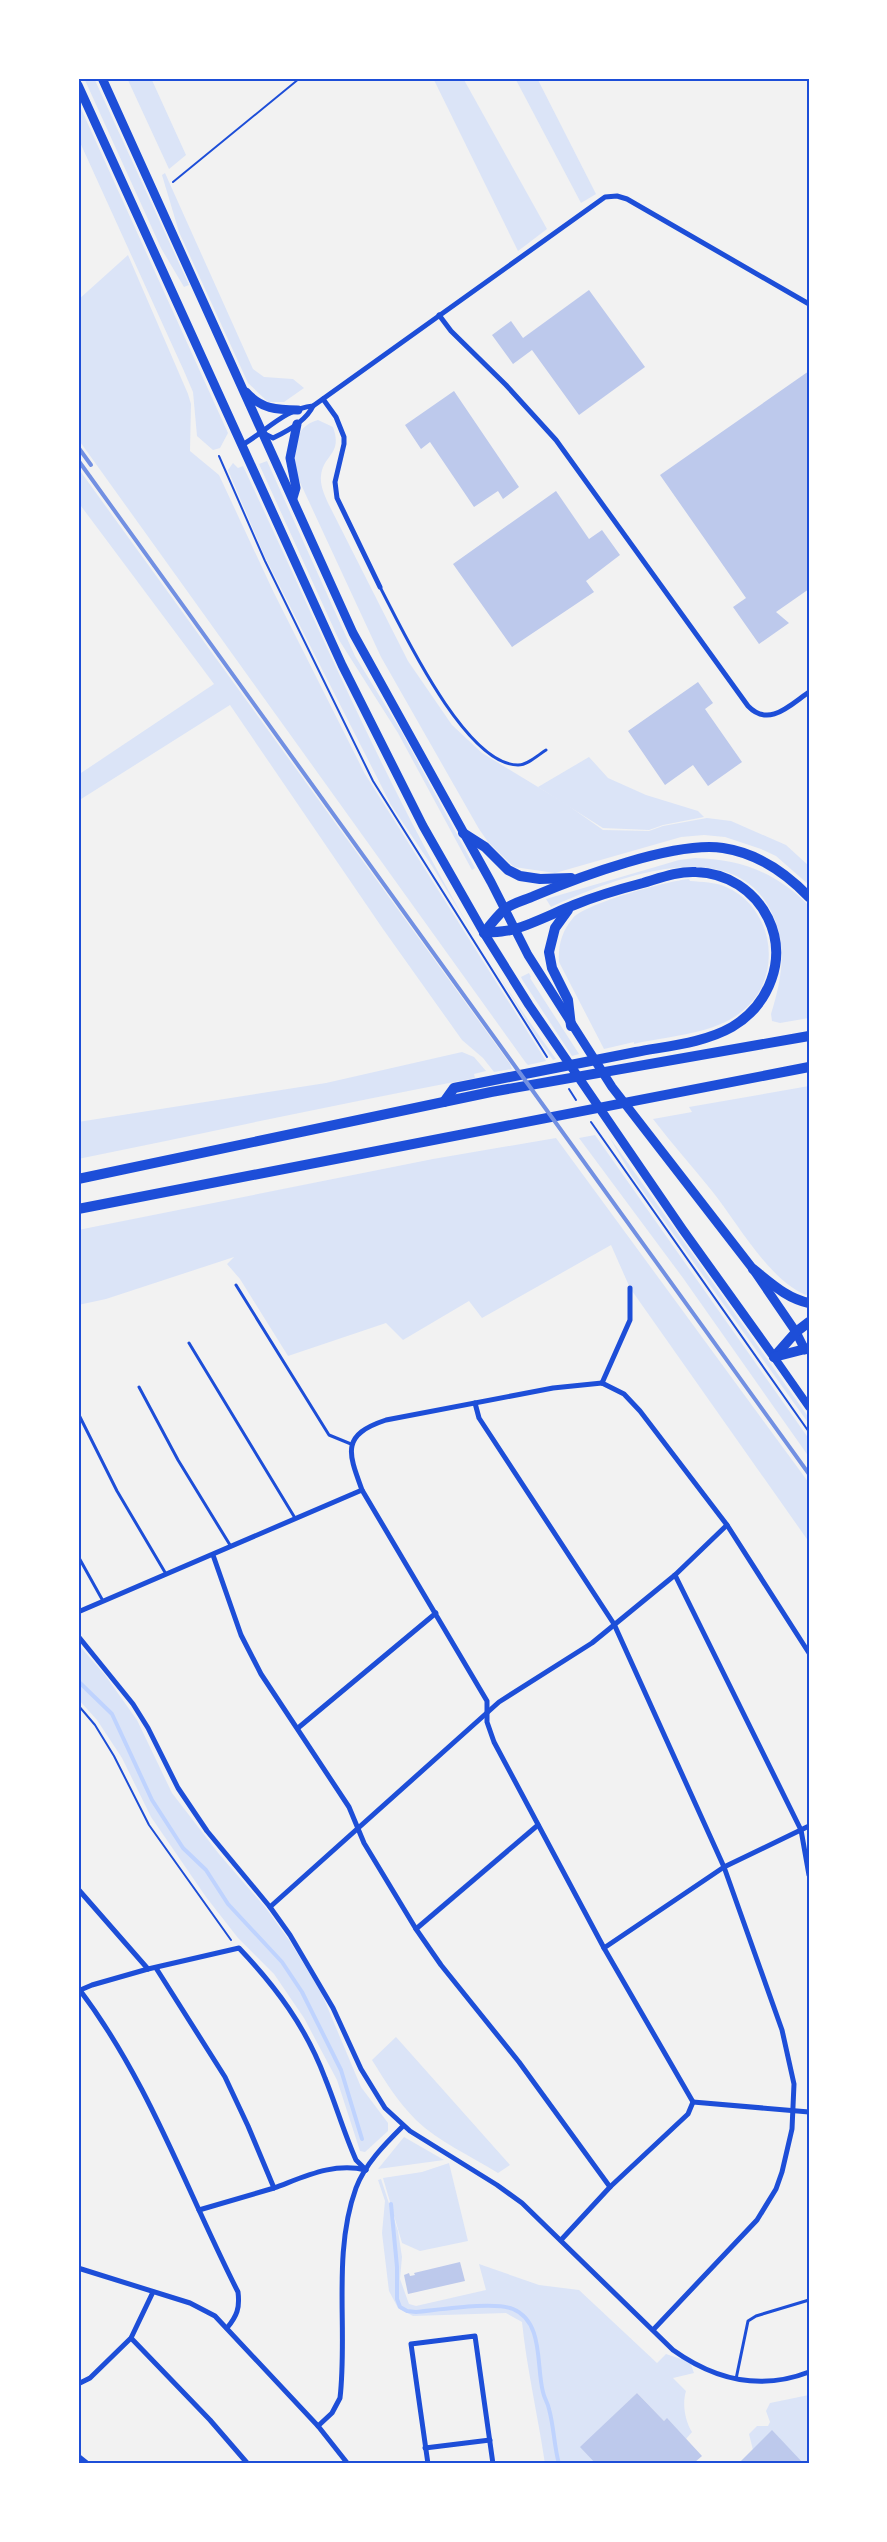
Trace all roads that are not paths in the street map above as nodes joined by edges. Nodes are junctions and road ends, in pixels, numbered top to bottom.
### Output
1 (102, 78) edge
2 (78, 85) edge
3 (809, 304) edge
4 (439, 315) junction
5 (243, 388) junction
6 (323, 399) junction
7 (313, 406) junction
8 (298, 410) junction
9 (297, 424) junction
10 (263, 433) junction
11 (242, 445) junction
12 (293, 498) junction
13 (380, 587) joint
14 (809, 692) edge
15 (546, 750) dead end
16 (463, 833) junction
17 (577, 878) junction
18 (809, 897) edge
19 (575, 904) junction
20 (505, 909) junction
21 (514, 929) junction
22 (484, 933) junction
23 (572, 1026) junction
24 (809, 1036) edge
25 (809, 1066) edge
26 (444, 1102) junction
27 (78, 1179) edge
28 (78, 1209) edge
29 (753, 1269) junction
30 (237, 1285) dead end
31 (630, 1288) dead end
32 (809, 1303) edge
33 (809, 1322) edge
34 (796, 1332) junction
35 (189, 1343) dead end
36 (808, 1352) edge
37 (774, 1357) junction
38 (602, 1383) junction
39 (139, 1387) dead end
40 (475, 1403) junction
41 (809, 1407) edge
42 (79, 1415) edge
43 (351, 1444) junction
44 (362, 1490) junction
45 (296, 1520) junction
46 (727, 1525) junction
47 (231, 1547) junction
48 (213, 1555) junction
49 (78, 1556) edge
50 (166, 1575) junction
51 (675, 1575) junction
52 (103, 1601) junction
53 (78, 1612) edge
54 (435, 1612) junction
55 (614, 1624) junction
56 (78, 1636) edge
57 (809, 1653) edge
58 (486, 1712) junction
59 (298, 1728) junction
60 (538, 1825) junction
61 (809, 1826) edge
62 (358, 1828) junction
63 (801, 1830) junction
64 (724, 1867) junction
65 (809, 1875) edge
66 (78, 1889) edge
67 (270, 1907) junction
68 (416, 1929) junction
69 (604, 1948) junction
70 (156, 1968) junction
71 (148, 1970) junction
72 (79, 1990) edge
73 (693, 2102) junction
74 (794, 2110) junction
75 (809, 2112) edge
76 (403, 2126) junction
77 (366, 2170) junction
78 (610, 2187) junction
79 (274, 2188) junction
80 (199, 2210) junction
81 (561, 2240) junction
82 (78, 2268) edge
83 (153, 2292) junction
84 (809, 2300) edge
85 (227, 2328) junction
86 (653, 2330) junction
87 (131, 2338) junction
88 (809, 2372) edge
89 (735, 2379) junction
90 (78, 2384) edge
91 (318, 2426) junction
92 (490, 2440) junction
93 (425, 2448) junction
94 (78, 2456) edge
95 (88, 2464) edge
96 (248, 2464) edge
97 (348, 2464) edge
98 (428, 2464) edge
99 (493, 2464) edge

1 - 5 main road
2 - 11 main road
3 - 4 street
4 - 6 street
4 - 14 street
5 - 8 main road
5 - 10 main road
6 - 7 street
6 - 13 street
7 - 8 street
7 - 9 street
8 - 10 street
9 - 10 street
9 - 12 main road
10 - 11 street
10 - 12 main road
11 - 22 main road
12 - 16 main road
13 - 15 lane
16 - 17 highway
16 - 20 main road
17 - 18 highway
17 - 20 highway
19 - 21 highway
19 - 23 highway
19 - 26 highway
20 - 21 main road
20 - 22 highway
21 - 22 highway
21 - 23 main road
22 - 37 main road
23 - 29 main road
24 - 26 highway
25 - 28 highway
26 - 27 highway
29 - 32 highway
29 - 34 main road
30 - 43 lane
31 - 38 street
33 - 34 highway
34 - 36 main road
34 - 37 highway
35 - 45 lane
36 - 37 highway
37 - 41 main road
38 - 40 street
38 - 46 street
39 - 47 lane
40 - 43 street
40 - 55 street
42 - 50 lane
43 - 44 street
44 - 45 street
44 - 54 street
45 - 47 street
46 - 51 street
46 - 57 street
47 - 48 street
48 - 50 street
48 - 59 street
49 - 52 lane
50 - 52 street
51 - 55 street
51 - 63 street
52 - 53 street
54 - 58 street
54 - 59 street
55 - 58 street
55 - 64 street
56 - 67 street
58 - 60 street
58 - 62 street
59 - 62 street
60 - 68 street
60 - 69 street
61 - 63 street
62 - 67 street
62 - 68 street
63 - 64 street
63 - 65 street
64 - 69 street
64 - 74 street
66 - 71 street
67 - 76 street
68 - 78 street
69 - 73 street
70 - 71 street
70 - 77 street
70 - 79 street
71 - 72 street
72 - 80 street
73 - 74 street
73 - 78 street
74 - 75 street
74 - 86 street
76 - 77 street
76 - 81 street
77 - 79 street
77 - 91 street
78 - 81 street
79 - 80 street
80 - 85 street
81 - 86 street
82 - 83 street
83 - 85 street
83 - 87 street
84 - 89 lane
85 - 91 street
86 - 89 street
87 - 90 street
87 - 96 street
88 - 89 street
91 - 97 street
92 - 93 street
92 - 93 street
92 - 99 street
93 - 98 street
94 - 95 street

